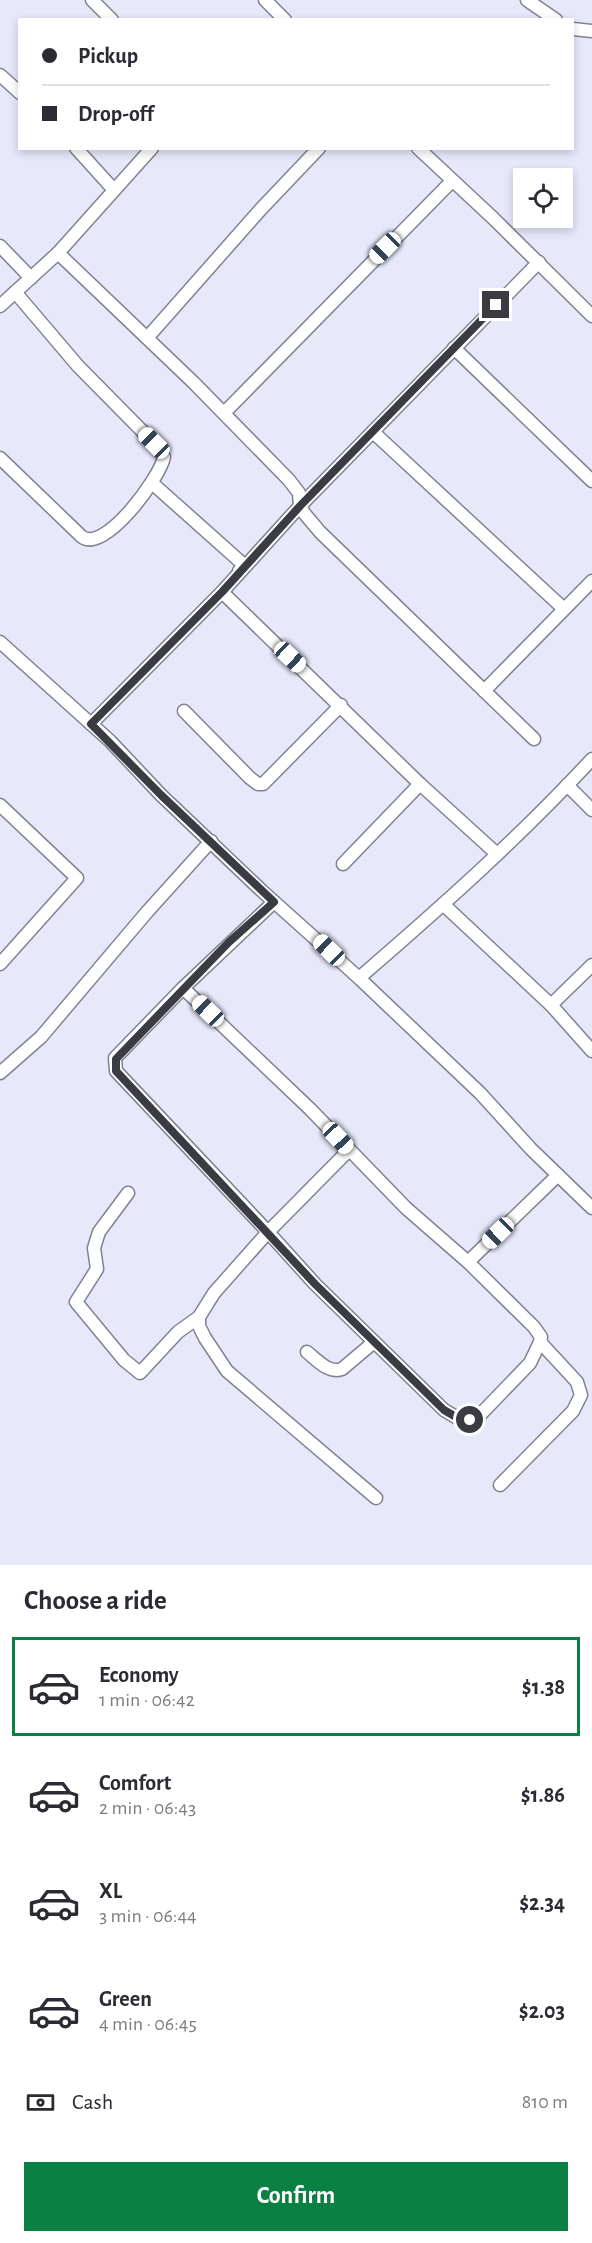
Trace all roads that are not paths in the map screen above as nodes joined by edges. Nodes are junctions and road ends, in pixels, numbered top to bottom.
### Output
1 (92, 0) edge
2 (265, 0) edge
3 (527, 0) edge
4 (110, 18) edge
5 (281, 18) edge
6 (553, 18) edge
7 (574, 29) edge
8 (592, 31) edge
9 (0, 75) edge
10 (18, 91) edge
11 (78, 150) edge
12 (150, 150) edge
13 (317, 150) edge
14 (420, 150) edge
15 (452, 181) junction
16 (114, 190) junction
17 (0, 246) edge
18 (58, 253) junction
19 (539, 262) junction
20 (31, 278) junction
21 (15, 292) junction
22 (0, 306) edge
23 (592, 316) edge
24 (147, 338) junction
25 (454, 348) junction
26 (224, 413) junction
27 (373, 432) junction
28 (0, 458) edge
29 (592, 482) edge
30 (152, 483) junction
31 (300, 506) junction
32 (592, 581) edge
33 (222, 592) junction
34 (564, 609) junction
35 (0, 642) edge
36 (484, 691) junction
37 (341, 705) junction
38 (184, 711) dead end
39 (91, 724) junction
40 (534, 739) dead end
41 (592, 759) edge
42 (420, 784) junction
43 (567, 785) junction
44 (0, 805) edge
45 (592, 810) edge
46 (210, 841) junction
47 (497, 854) junction
48 (343, 864) dead end
49 (274, 902) junction
50 (444, 905) junction
51 (0, 964) edge
52 (592, 965) edge
53 (359, 978) junction
54 (183, 988) junction
55 (551, 1005) junction
56 (592, 1051) edge
57 (0, 1073) edge
58 (349, 1150) junction
59 (558, 1175) junction
60 (128, 1193) dead end
61 (592, 1208) edge
62 (268, 1232) junction
63 (468, 1262) junction
64 (199, 1317) junction
65 (374, 1342) junction
66 (540, 1342) junction
67 (307, 1352) dead end
68 (500, 1485) dead end
69 (376, 1498) dead end

1 - 4 street
2 - 5 street
3 - 6 street
7 - 8 street
9 - 10 street
11 - 16 street
12 - 16 street
13 - 24 street
14 - 15 street
15 - 19 street
15 - 26 street
16 - 18 street
17 - 20 street
18 - 20 street
18 - 24 street
19 - 23 street
19 - 25 street
20 - 21 street
21 - 22 street
21 - 30 street
24 - 26 street
25 - 27 street
25 - 29 street
26 - 31 street
27 - 31 street
27 - 34 street
28 - 30 street
30 - 33 street
31 - 33 street
31 - 36 street
32 - 34 street
33 - 37 street
33 - 39 street
34 - 36 street
35 - 39 street
36 - 40 street
37 - 38 street
37 - 42 street
39 - 46 street
41 - 43 street
42 - 47 street
42 - 48 street
43 - 45 street
43 - 47 street
44 - 51 street
46 - 49 street
46 - 57 street
47 - 50 street
49 - 53 street
49 - 54 street
50 - 53 street
50 - 55 street
52 - 55 street
53 - 59 street
54 - 58 street
54 - 62 street
55 - 56 street
58 - 62 street
58 - 63 street
59 - 61 street
59 - 63 street
60 - 64 street
62 - 64 street
62 - 65 street
63 - 66 street
64 - 69 street
65 - 66 street
65 - 67 street
66 - 68 street

